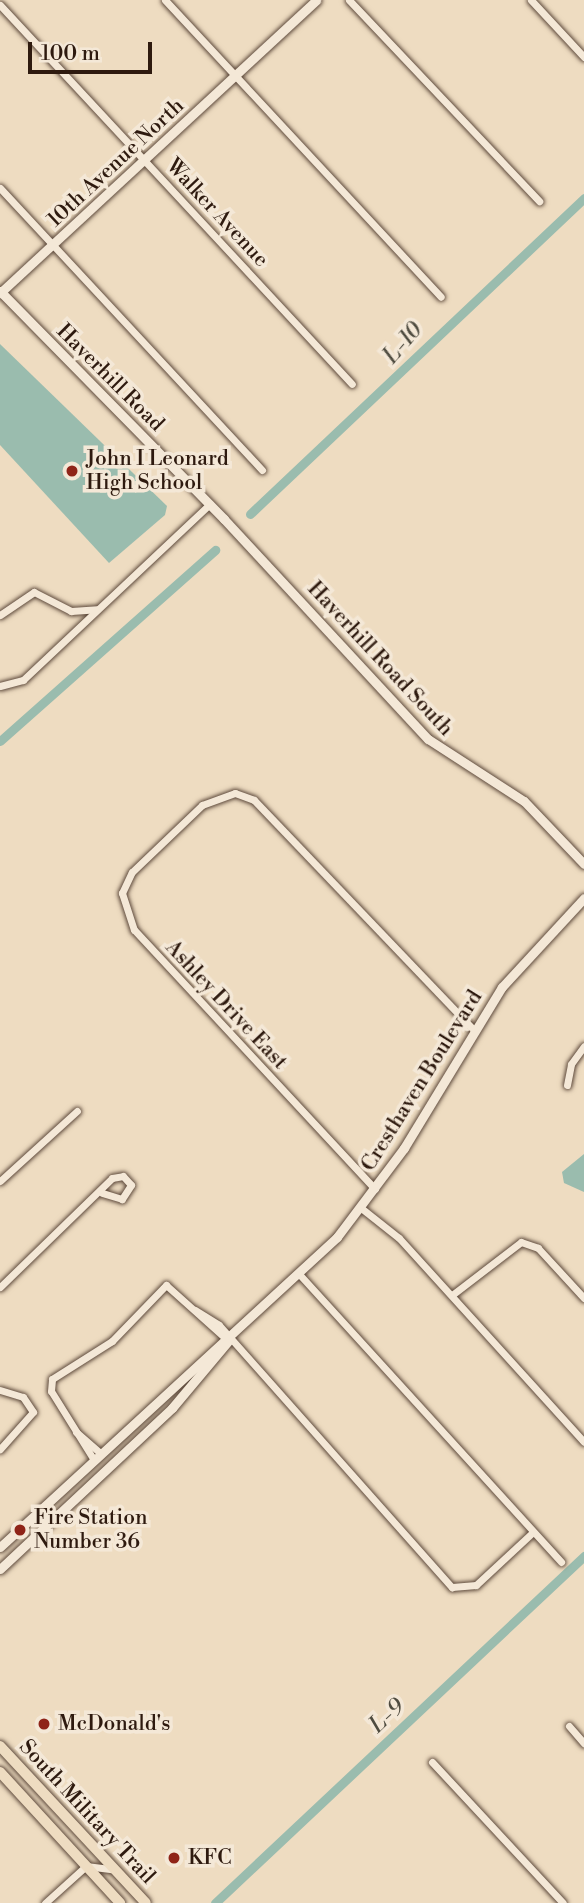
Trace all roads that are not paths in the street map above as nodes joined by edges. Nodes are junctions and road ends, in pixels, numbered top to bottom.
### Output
1 (165, 0) edge
2 (316, 0) edge
3 (349, 0) edge
4 (531, 0) edge
5 (0, 5) edge
6 (584, 57) edge
7 (235, 75) junction
8 (144, 160) junction
9 (0, 188) edge
10 (539, 201) dead end
11 (54, 246) junction
12 (0, 292) edge
13 (441, 297) dead end
14 (352, 384) dead end
15 (262, 470) dead end
16 (210, 504) junction
17 (225, 519) joint
18 (101, 608) junction
19 (0, 615) edge
20 (0, 686) edge
21 (584, 864) edge
22 (584, 898) edge
23 (472, 1028) junction
24 (584, 1046) edge
25 (567, 1085) dead end
26 (77, 1111) dead end
27 (0, 1181) edge
28 (375, 1189) junction
29 (102, 1193) dead end
30 (361, 1208) junction
31 (300, 1275) junction
32 (0, 1287) edge
33 (452, 1295) junction
34 (584, 1298) edge
35 (229, 1340) junction
36 (0, 1390) edge
37 (584, 1442) edge
38 (0, 1449) edge
39 (97, 1457) junction
40 (533, 1532) junction
41 (0, 1547) edge
42 (561, 1562) dead end
43 (0, 1569) edge
44 (569, 1727) dead end
45 (584, 1743) edge
46 (0, 1746) edge
47 (432, 1762) dead end
48 (2, 1779) edge
49 (69, 1847) junction
50 (97, 1849) junction
51 (86, 1866) junction
52 (118, 1873) junction
53 (45, 1903) edge
54 (120, 1903) edge
55 (146, 1903) edge
56 (563, 1903) edge

1 - 7 street
2 - 7 street, 10th Avenue North
3 - 10 street
4 - 6 street
5 - 8 street, Walker Avenue
7 - 8 street, 10th Avenue North
7 - 13 street
8 - 11 street, 10th Avenue North
8 - 14 street, Walker Avenue
9 - 11 street
11 - 12 street, 10th Avenue North
11 - 15 street
12 - 16 street, Haverhill Road
16 - 17 street, Haverhill Road
16 - 18 street
17 - 21 street, Haverhill Road South
18 - 19 street
18 - 20 street
22 - 23 street, Cresthaven Boulevard
23 - 28 street, Cresthaven Boulevard
23 - 28 street, Ashley Drive East
24 - 25 street
26 - 27 street
28 - 30 street, Cresthaven Boulevard
29 - 32 street
30 - 31 street, Cresthaven Boulevard
30 - 33 street
31 - 35 street, Cresthaven Boulevard
31 - 40 street
33 - 34 street
33 - 37 street
35 - 39 street, Cresthaven Boulevard
35 - 39 street
35 - 40 street
35 - 43 street, Cresthaven Boulevard
36 - 38 street
39 - 41 street, Cresthaven Boulevard
40 - 42 street
44 - 45 street
46 - 50 main road, South Military Trail
47 - 56 street
48 - 49 main road, South Military Trail
49 - 50 main road
49 - 51 main road, South Military Trail
50 - 52 main road, South Military Trail
51 - 52 street
51 - 53 street
51 - 54 main road, South Military Trail
52 - 55 main road, South Military Trail

